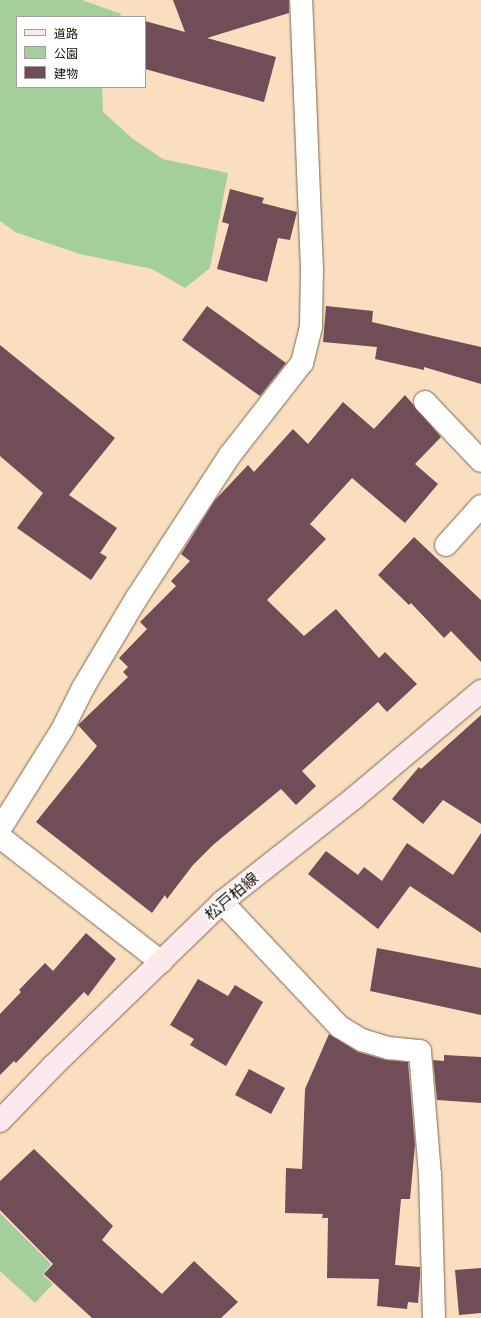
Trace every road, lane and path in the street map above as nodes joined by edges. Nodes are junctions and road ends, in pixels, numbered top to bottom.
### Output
1 (301, 0) edge
2 (425, 402) dead end
3 (481, 461) edge
4 (481, 506) edge
5 (446, 545) dead end
6 (481, 691) edge
7 (0, 829) edge
8 (0, 837) edge
9 (222, 902) junction
10 (161, 962) junction
11 (0, 1121) edge
12 (434, 1318) edge

1 - 7 street
2 - 3 street
4 - 5 street
6 - 9 main road, 松戸柏線
8 - 10 street
9 - 10 main road, 松戸柏線
9 - 12 street
10 - 11 main road, 松戸柏線

